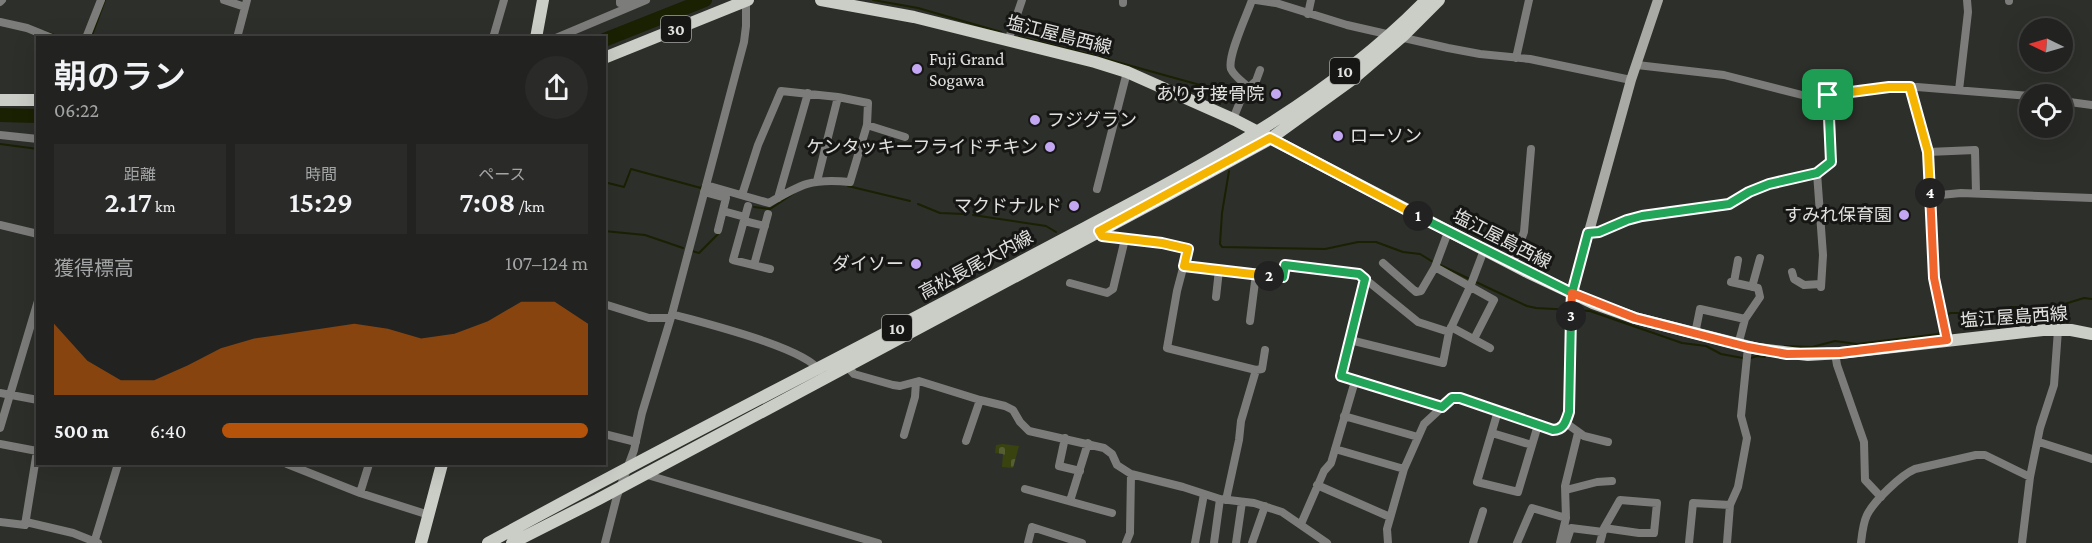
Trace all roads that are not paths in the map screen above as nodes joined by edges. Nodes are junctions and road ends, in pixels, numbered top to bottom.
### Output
1 (101, 0) edge
2 (224, 0) edge
3 (504, 0) edge
4 (543, 0) edge
5 (620, 0) edge
6 (636, 0) edge
7 (646, 0) edge
8 (747, 0) edge
9 (821, 0) edge
10 (1022, 0) edge
11 (1254, 0) edge
12 (1311, 0) edge
13 (1426, 0) edge
14 (1439, 0) edge
15 (1530, 0) edge
16 (1658, 0) edge
17 (1967, 0) edge
18 (246, 4) edge
19 (1308, 14) junction
20 (0, 22) edge
21 (47, 36) edge
22 (87, 36) edge
23 (238, 36) edge
24 (494, 36) edge
25 (536, 36) edge
26 (561, 36) edge
27 (1396, 36) junction
28 (1008, 41) junction
29 (606, 57) edge
30 (1516, 58) junction
31 (1636, 65) junction
32 (1260, 70) dead end
33 (1127, 72) junction
34 (1631, 80) junction
35 (1248, 87) junction
36 (1910, 87) junction
37 (1959, 90) junction
38 (808, 93) junction
39 (1828, 95) junction
40 (2019, 95) edge
41 (838, 97) junction
42 (0, 100) edge
43 (36, 100) edge
44 (2073, 102) edge
45 (2092, 105) edge
46 (1233, 119) junction
47 (867, 125) junction
48 (1257, 132) junction
49 (0, 135) edge
50 (905, 137) dead end
51 (1270, 138) junction
52 (36, 140) edge
53 (1531, 149) dead end
54 (1928, 152) junction
55 (1817, 173) junction
56 (817, 181) junction
57 (705, 189) junction
58 (1097, 189) dead end
59 (1976, 193) junction
60 (742, 195) junction
61 (1930, 196) junction
62 (778, 198) junction
63 (2092, 198) edge
64 (748, 206) dead end
65 (723, 211) junction
66 (768, 214) dead end
67 (744, 219) junction
68 (0, 225) edge
69 (765, 226) junction
70 (718, 230) dead end
71 (1099, 231) junction
72 (1448, 232) junction
73 (1588, 233) junction
74 (36, 234) edge
75 (1125, 239) junction
76 (1484, 250) junction
77 (1760, 258) dead end
78 (1738, 260) dead end
79 (1383, 263) dead end
80 (1436, 264) junction
81 (754, 265) junction
82 (1512, 265) junction
83 (1184, 266) junction
84 (770, 269) dead end
85 (1219, 270) junction
86 (1792, 272) dead end
87 (1256, 274) junction
88 (1365, 279) junction
89 (1070, 283) dead end
90 (1472, 283) junction
91 (1752, 287) junction
92 (1216, 297) dead end
93 (1571, 303) junction
94 (606, 305) edge
95 (36, 307) edge
96 (671, 316) junction
97 (1745, 319) junction
98 (1250, 321) dead end
99 (1450, 330) junction
100 (2058, 330) junction
101 (1695, 334) junction
102 (2092, 334) edge
103 (1474, 339) junction
104 (1350, 340) junction
105 (1947, 340) junction
106 (1490, 348) dead end
107 (1266, 350) dead end
108 (1745, 353) junction
109 (1835, 353) junction
110 (843, 362) junction
111 (1256, 370) junction
112 (822, 374) junction
113 (1355, 381) junction
114 (916, 382) junction
115 (0, 393) edge
116 (11, 395) junction
117 (36, 400) edge
118 (980, 400) junction
119 (1442, 407) junction
120 (1498, 411) junction
121 (1344, 416) junction
122 (1566, 423) junction
123 (1538, 425) junction
124 (0, 428) edge
125 (1492, 433) junction
126 (1578, 433) junction
127 (606, 434) edge
128 (904, 435) dead end
129 (1418, 437) junction
130 (1065, 438) junction
131 (966, 441) dead end
132 (636, 442) junction
133 (1608, 442) dead end
134 (2039, 442) junction
135 (1088, 443) junction
136 (0, 444) edge
137 (1532, 445) junction
138 (1335, 448) junction
139 (36, 451) edge
140 (36, 457) edge
141 (2092, 459) edge
142 (118, 465) edge
143 (290, 465) edge
144 (369, 465) edge
145 (442, 465) edge
146 (628, 469) junction
147 (1404, 469) junction
148 (1080, 471) junction
149 (1131, 474) junction
150 (645, 475) junction
151 (2030, 477) junction
152 (1612, 481) dead end
153 (1317, 485) junction
154 (620, 488) junction
155 (1025, 489) dead end
156 (1566, 490) junction
157 (360, 493) junction
158 (1204, 494) junction
159 (1881, 497) junction
160 (1223, 500) junction
161 (1070, 501) junction
162 (1242, 502) junction
163 (1730, 505) junction
164 (1265, 506) junction
165 (1483, 511) dead end
166 (1112, 513) dead end
167 (429, 515) junction
168 (1390, 517) junction
169 (1566, 519) junction
170 (0, 522) edge
171 (26, 522) junction
172 (1301, 524) junction
173 (1604, 530) junction
174 (1639, 533) junction
175 (866, 541) edge
176 (95, 542) edge
177 (422, 543) edge
178 (488, 543) edge
179 (512, 543) edge
180 (605, 543) edge
181 (878, 543) edge
182 (1028, 543) edge
183 (1082, 543) edge
184 (1126, 543) edge
185 (1195, 543) edge
186 (1214, 543) edge
187 (1236, 543) edge
188 (1252, 543) edge
189 (1327, 543) edge
190 (1388, 543) edge
191 (1473, 543) edge
192 (1517, 543) edge
193 (1560, 543) edge
194 (1566, 543) edge
195 (1600, 543) edge
196 (1636, 543) edge
197 (1689, 543) edge
198 (1727, 543) edge
199 (1861, 543) edge
200 (2022, 543) edge

1 - 22 street
2 - 18 street
3 - 24 street
4 - 25 main road
5 - 6 street
7 - 26 street
8 - 29 main road, 30
8 - 57 street
9 - 28 main road, 塩江屋島西線
10 - 28 street
11 - 19 street
11 - 35 street
12 - 19 street
13 - 27 main road, 高松長尾大内線 / 10
14 - 27 main road, 高松長尾大内線 / 10
15 - 30 street
16 - 31 street
17 - 37 street
18 - 23 street
19 - 27 street
20 - 21 street
27 - 30 street
27 - 48 main road, 高松長尾大内線 / 10
27 - 51 main road, 高松長尾大内線 / 10
28 - 33 main road, 塩江屋島西線
30 - 34 street
31 - 34 street
31 - 39 street
32 - 35 street
33 - 46 main road, 塩江屋島西線
33 - 58 street
34 - 73 street
35 - 46 street
36 - 37 street
36 - 39 street
36 - 54 street
37 - 40 street
38 - 41 street
38 - 60 street
38 - 62 street
39 - 55 street
41 - 47 street
41 - 56 street
42 - 43 main road
44 - 45 street
46 - 48 main road, 塩江屋島西線
47 - 50 street
47 - 56 street
48 - 51 main road, 塩江屋島西線
48 - 110 main road, 高松長尾大内線 / 10
49 - 52 street
51 - 71 main road, 高松長尾大内線 / 10
51 - 72 main road, 塩江屋島西線
53 - 82 street
54 - 59 street
54 - 61 street
55 - 73 street
55 - 86 street
56 - 62 street
57 - 60 street
57 - 65 street
57 - 96 street
59 - 61 street
59 - 63 street
60 - 62 street
61 - 105 street
64 - 67 street
65 - 67 street
65 - 70 street
66 - 69 street
67 - 69 street
67 - 81 street
68 - 74 street
69 - 81 street
71 - 75 street
71 - 110 main road, 高松長尾大内線 / 10
72 - 76 main road, 塩江屋島西線
72 - 80 street
73 - 93 street
75 - 83 street
75 - 89 street
76 - 82 main road, 塩江屋島西線
76 - 90 street
77 - 91 street
78 - 91 street
79 - 80 street
80 - 90 street
81 - 84 street
82 - 93 main road, 塩江屋島西線
83 - 85 street
83 - 111 street
85 - 87 street
85 - 92 street
87 - 88 street
87 - 98 street
88 - 99 street
88 - 104 street
90 - 99 street
90 - 103 street
91 - 97 street
93 - 101 main road, 塩江屋島西線
93 - 122 street
94 - 96 street
95 - 116 street
96 - 112 street
96 - 132 street
97 - 101 street
97 - 108 street
99 - 103 street
99 - 104 street
100 - 102 main road, 塩江屋島西線
100 - 105 main road, 塩江屋島西線
100 - 134 street
101 - 108 main road, 塩江屋島西線
103 - 106 street
104 - 113 street
105 - 109 main road, 塩江屋島西線
107 - 111 street
108 - 109 main road, 塩江屋島西線
108 - 163 street
109 - 159 street
110 - 112 main road, 高松長尾大内線 / 10
110 - 114 street
111 - 160 street
112 - 146 main road, 高松長尾大内線 / 10
112 - 150 main road, 高松長尾大内線 / 10
113 - 119 street
113 - 121 street
114 - 118 street
114 - 128 street
115 - 116 street
116 - 117 street
116 - 124 street
118 - 130 street
118 - 131 street
119 - 120 street
119 - 129 street
120 - 123 street
120 - 125 street
121 - 129 street
121 - 138 street
122 - 123 street
122 - 126 street
123 - 137 street
125 - 137 street
125 - 137 street
126 - 133 street
126 - 156 street
127 - 132 street
129 - 147 street
130 - 135 street
130 - 148 street
132 - 146 street
134 - 141 street
134 - 151 street
135 - 148 street
135 - 149 street
136 - 139 street
138 - 147 street
138 - 153 street
140 - 171 street
142 - 176 street
143 - 157 street
144 - 157 street
145 - 167 main road
146 - 150 street
146 - 154 street
146 - 178 main road, 高松長尾大内線 / 10
147 - 168 street
148 - 161 street
149 - 158 street
149 - 184 street
150 - 154 main road, 高松長尾大内線 / 10
150 - 175 street
151 - 159 street
151 - 200 street
152 - 156 street
153 - 168 street
153 - 172 street
154 - 179 main road, 高松長尾大内線 / 10
154 - 180 street
155 - 161 street
156 - 169 street
157 - 167 street
158 - 160 street
158 - 185 street
159 - 199 street
160 - 162 street
160 - 186 street
161 - 166 street
162 - 164 street
162 - 187 street
163 - 197 street
163 - 198 street
164 - 172 street
164 - 188 street
165 - 191 street
167 - 177 main road
168 - 190 street
169 - 192 street
169 - 193 street
170 - 171 street
171 - 176 street
172 - 189 street
173 - 174 street
173 - 174 street
173 - 194 street
173 - 195 street
174 - 196 street
175 - 181 street
182 - 183 street

